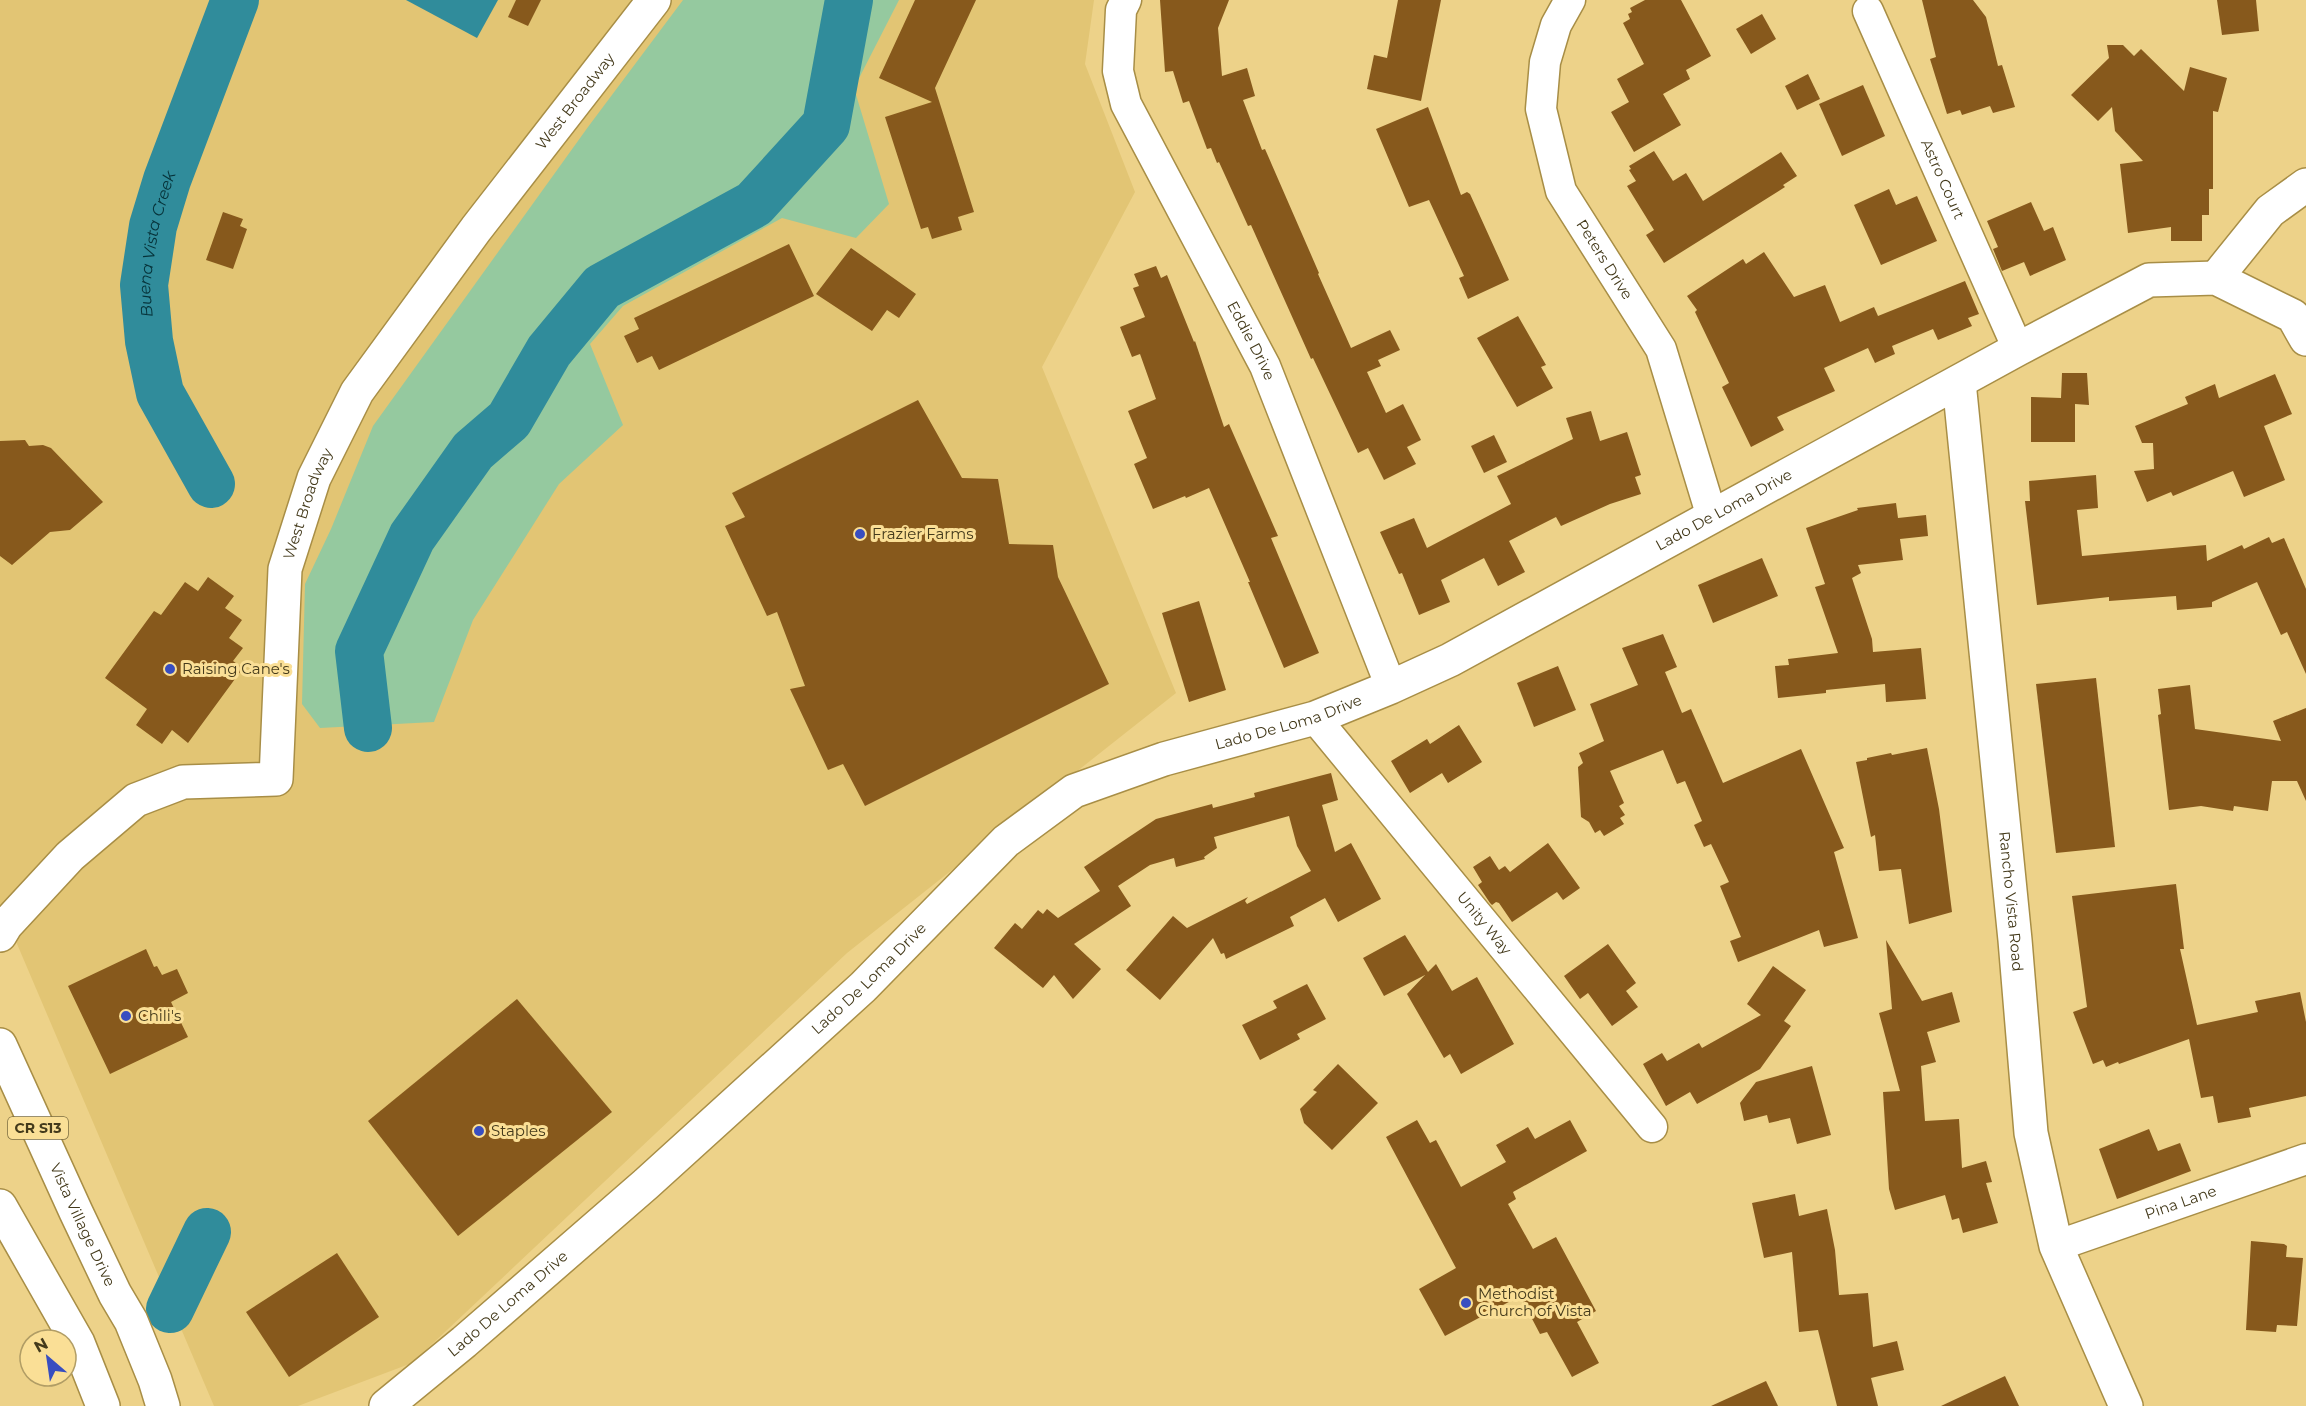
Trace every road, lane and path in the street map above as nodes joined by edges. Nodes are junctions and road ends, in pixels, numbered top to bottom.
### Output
1 (654, 0) edge
2 (1126, 0) edge
3 (1570, 0) edge
4 (1868, 11) dead end
5 (2306, 185) edge
6 (2216, 278) junction
7 (2306, 339) edge
8 (2019, 349) junction
9 (1959, 382) junction
10 (1712, 517) junction
11 (1391, 687) junction
12 (1315, 718) junction
13 (0, 935) edge
14 (0, 1045) edge
15 (1652, 1127) dead end
16 (2306, 1159) edge
17 (0, 1206) edge
18 (2056, 1246) junction
19 (103, 1406) edge
20 (164, 1406) edge
21 (386, 1406) edge
22 (2126, 1406) edge

1 - 13 street, West Broadway
2 - 11 street, Eddie Drive
3 - 10 street, Peters Drive
4 - 8 street, Astro Court
5 - 6 street
6 - 7 street, Lado De Loma Drive
6 - 8 street, Lado De Loma Drive
8 - 9 street, Lado De Loma Drive
9 - 10 street, Lado De Loma Drive
9 - 18 street, Rancho Vista Road
10 - 11 street, Lado De Loma Drive
11 - 12 street, Lado De Loma Drive
12 - 15 street, Unity Way
12 - 21 street, Lado De Loma Drive
14 - 20 street, Vista Village Drive / CR S13
16 - 18 street, Pina Lane
17 - 19 street
18 - 22 street, Rancho Vista Road

